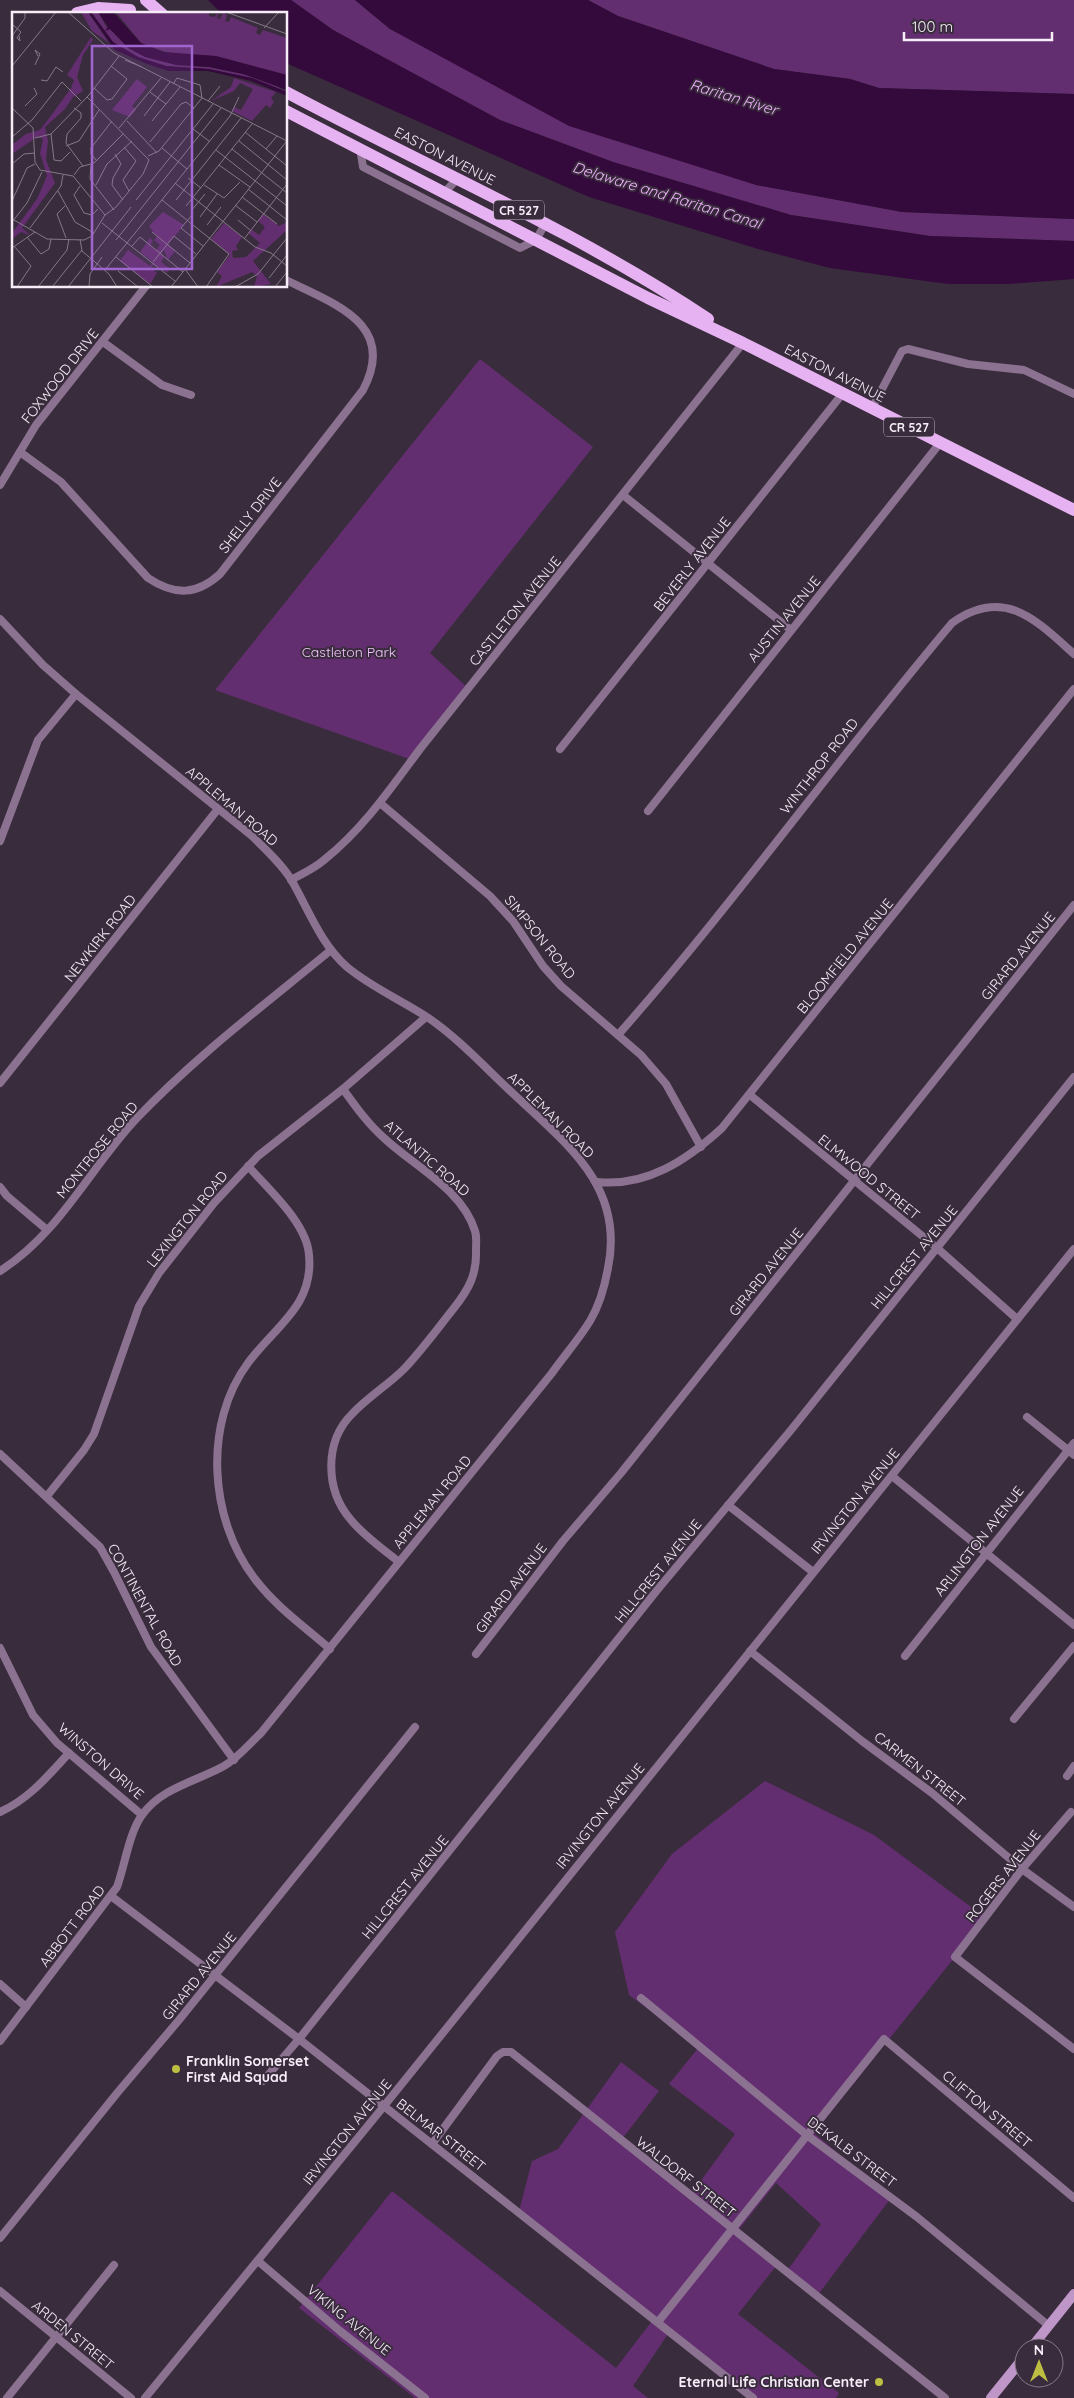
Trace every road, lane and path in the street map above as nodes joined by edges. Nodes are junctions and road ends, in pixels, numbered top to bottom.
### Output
1 (82, 0) edge
2 (119, 0) edge
3 (146, 0) edge
4 (77, 12) edge
5 (81, 12) edge
6 (133, 12) edge
7 (160, 12) edge
8 (291, 94) edge
9 (288, 112) edge
10 (360, 148) junction
11 (457, 179) junction
12 (445, 192) junction
13 (544, 224) junction
14 (536, 240) junction
15 (288, 281) edge
16 (144, 288) edge
17 (103, 342) junction
18 (743, 343) junction
19 (843, 393) junction
20 (1074, 394) edge
21 (191, 395) dead end
22 (872, 408) junction
23 (940, 442) junction
24 (20, 452) junction
25 (0, 485) edge
26 (624, 495) junction
27 (1074, 510) edge
28 (708, 564) junction
29 (0, 619) edge
30 (791, 630) junction
31 (1074, 654) edge
32 (1074, 689) edge
33 (76, 694) junction
34 (560, 749) dead end
35 (380, 803) junction
36 (218, 808) junction
37 (648, 811) dead end
38 (0, 841) edge
39 (291, 880) junction
40 (1074, 905) edge
41 (331, 950) junction
42 (426, 1017) junction
43 (618, 1035) junction
44 (1074, 1077) edge
45 (0, 1083) edge
46 (343, 1089) junction
47 (750, 1095) junction
48 (701, 1147) junction
49 (248, 1166) junction
50 (854, 1181) junction
51 (597, 1182) junction
52 (0, 1187) edge
53 (46, 1229) junction
54 (937, 1248) junction
55 (1074, 1250) edge
56 (0, 1271) edge
57 (1017, 1319) junction
58 (1026, 1417) dead end
59 (1074, 1443) edge
60 (1071, 1453) edge
61 (0, 1454) edge
62 (892, 1476) junction
63 (47, 1496) junction
64 (728, 1505) junction
65 (985, 1553) junction
66 (400, 1562) junction
67 (813, 1572) junction
68 (1074, 1625) edge
69 (1074, 1646) edge
70 (0, 1648) edge
71 (330, 1649) junction
72 (750, 1651) junction
73 (476, 1654) dead end
74 (905, 1656) dead end
75 (1014, 1719) dead end
76 (416, 1728) dead end
77 (69, 1753) junction
78 (234, 1760) junction
79 (1074, 1766) edge
80 (1067, 1776) dead end
81 (0, 1812) edge
82 (1071, 1812) dead end
83 (142, 1814) junction
84 (1022, 1869) junction
85 (111, 1896) junction
86 (1074, 1907) edge
87 (215, 1975) junction
88 (0, 1984) edge
89 (642, 1998) dead end
90 (26, 2007) junction
91 (299, 2039) junction
92 (0, 2041) edge
93 (1074, 2049) edge
94 (263, 2080) dead end
95 (384, 2106) junction
96 (808, 2136) junction
97 (432, 2144) junction
98 (1074, 2198) edge
99 (733, 2230) junction
100 (0, 2238) edge
101 (258, 2261) junction
102 (114, 2265) dead end
103 (0, 2291) edge
104 (1074, 2294) edge
105 (658, 2322) junction
106 (1049, 2326) junction
107 (57, 2337) junction
108 (1039, 2338) edge
109 (1014, 2370) edge
110 (994, 2397) edge
111 (7, 2398) edge
112 (131, 2398) edge
113 (145, 2398) edge
114 (425, 2398) edge
115 (753, 2398) edge
116 (944, 2398) edge

1 - 4 main road
2 - 6 main road
3 - 7 main road
5 - 6 main road
8 - 11 main road, EASTON AVENUE / CR 527
9 - 10 main road, EASTON AVENUE / CR 527
10 - 12 main road, EASTON AVENUE / CR 527
10 - 14 street
11 - 12 street
11 - 13 main road, EASTON AVENUE / CR 527
12 - 14 main road, EASTON AVENUE / CR 527
13 - 14 street
13 - 18 main road, EASTON AVENUE / CR 527
14 - 18 main road, EASTON AVENUE / CR 527
15 - 24 street, SHELLY DRIVE
16 - 17 street, FOXWOOD DRIVE
17 - 21 street
17 - 24 street, FOXWOOD DRIVE
18 - 19 main road, EASTON AVENUE / CR 527
18 - 26 street, CASTLETON AVENUE
19 - 22 main road, EASTON AVENUE / CR 527
19 - 28 street, BEVERLY AVENUE
20 - 22 street
22 - 23 main road, EASTON AVENUE / CR 527
23 - 27 main road, EASTON AVENUE / CR 527
23 - 30 street, AUSTIN AVENUE
24 - 25 street, FOXWOOD DRIVE
26 - 28 street
26 - 35 street, CASTLETON AVENUE
28 - 30 street
28 - 34 street, BEVERLY AVENUE
29 - 33 street, APPLEMAN ROAD
30 - 37 street, AUSTIN AVENUE
31 - 43 street, WINTHROP ROAD
32 - 47 street, BLOOMFIELD AVENUE
33 - 36 street, APPLEMAN ROAD
33 - 38 street
35 - 39 street, CASTLETON AVENUE
35 - 43 street, SIMPSON ROAD
36 - 39 street, APPLEMAN ROAD
36 - 45 street, NEWKIRK ROAD
39 - 41 street, APPLEMAN ROAD
40 - 50 street, GIRARD AVENUE
41 - 42 street, APPLEMAN ROAD
41 - 53 street, MONTROSE ROAD
42 - 46 street, LEXINGTON ROAD
42 - 51 street, APPLEMAN ROAD
43 - 48 street, SIMPSON ROAD
44 - 54 street, HILLCREST AVENUE
46 - 49 street, LEXINGTON ROAD
46 - 66 street, ATLANTIC ROAD
47 - 48 street, BLOOMFIELD AVENUE
47 - 50 street, ELMWOOD STREET
48 - 51 street, BLOOMFIELD AVENUE
49 - 63 street, LEXINGTON ROAD
49 - 71 street
50 - 54 street, ELMWOOD STREET
50 - 73 street, GIRARD AVENUE
51 - 66 street, APPLEMAN ROAD
52 - 53 street
53 - 56 street, MONTROSE ROAD
54 - 57 street, ELMWOOD STREET
54 - 64 street, HILLCREST AVENUE
55 - 57 street, IRVINGTON AVENUE
57 - 62 street, IRVINGTON AVENUE
58 - 60 street
59 - 60 street, ARLINGTON AVENUE
60 - 65 street, ARLINGTON AVENUE
61 - 63 street, CONTINENTAL ROAD
62 - 65 street
62 - 67 street, IRVINGTON AVENUE
63 - 78 street, CONTINENTAL ROAD
64 - 67 street
64 - 91 street, HILLCREST AVENUE
65 - 68 street
65 - 74 street, ARLINGTON AVENUE
66 - 71 street, APPLEMAN ROAD
67 - 72 street, IRVINGTON AVENUE
69 - 75 street
70 - 77 street, WINSTON DRIVE
71 - 78 street, APPLEMAN ROAD
72 - 84 street, CARMEN STREET
72 - 95 street, IRVINGTON AVENUE
76 - 87 street, GIRARD AVENUE
77 - 81 street
77 - 83 street, WINSTON DRIVE
78 - 83 street, APPLEMAN ROAD
79 - 80 street
82 - 84 street, ROGERS AVENUE
83 - 85 street, ABBOTT ROAD
84 - 86 street, CARMEN STREET
84 - 93 street, ROGERS AVENUE
85 - 87 street, BELMAR STREET
85 - 90 street, ABBOTT ROAD
87 - 91 street, BELMAR STREET
87 - 100 street, GIRARD AVENUE
88 - 90 street
89 - 96 street, DEKALB STREET
90 - 92 street, ABBOTT ROAD
91 - 94 street, HILLCREST AVENUE
91 - 95 street, BELMAR STREET
95 - 97 street, BELMAR STREET
95 - 101 street, IRVINGTON AVENUE
96 - 98 street, CLIFTON STREET
96 - 99 street
96 - 106 street, DEKALB STREET
97 - 99 street, WALDORF STREET
97 - 105 street, BELMAR STREET
99 - 105 street
99 - 116 street, WALDORF STREET
101 - 113 street, IRVINGTON AVENUE
101 - 114 street, VIKING AVENUE
102 - 107 street
103 - 107 street, ARDEN STREET
104 - 106 street
105 - 115 street, BELMAR STREET
106 - 108 street
107 - 111 street
107 - 112 street, ARDEN STREET
109 - 110 street

